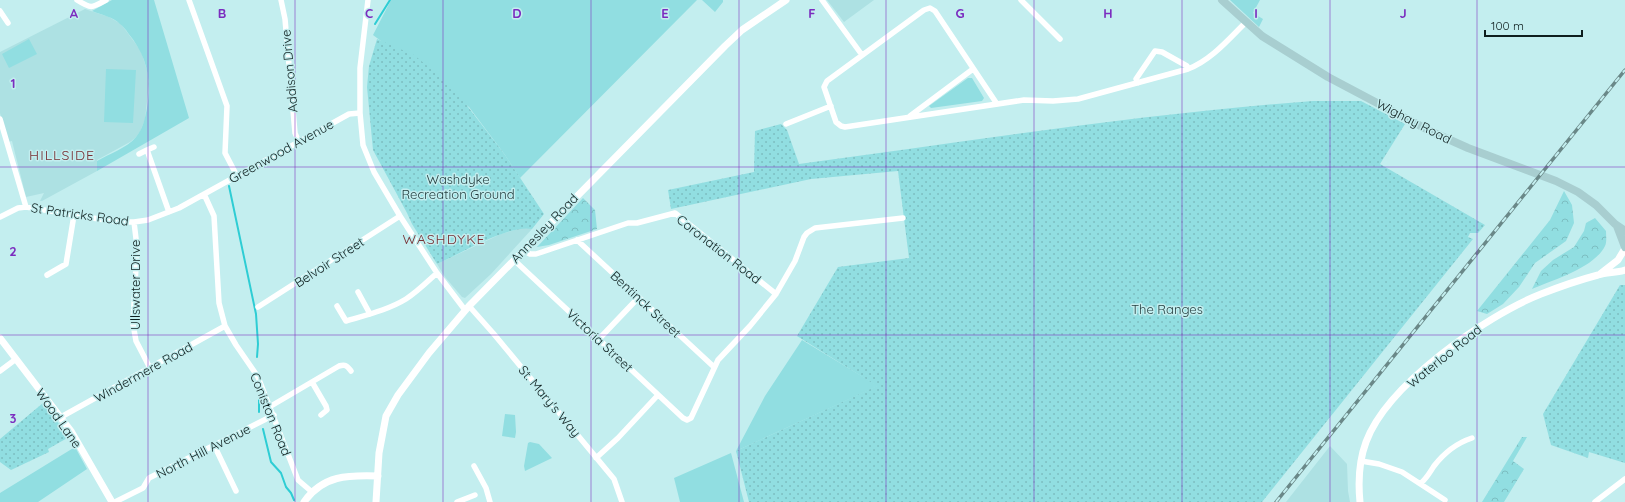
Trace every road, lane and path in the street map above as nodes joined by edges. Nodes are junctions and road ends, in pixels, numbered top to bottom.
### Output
1 (77, 0) edge
2 (106, 0) edge
3 (189, 0) edge
4 (281, 0) edge
5 (368, 0) edge
6 (786, 0) edge
7 (822, 0) edge
8 (1021, 0) edge
9 (1222, 0) edge
10 (0, 11) edge
11 (2, 19) edge
12 (8, 23) dead end
13 (1245, 23) junction
14 (1060, 38) dead end
15 (862, 55) junction
16 (973, 69) junction
17 (1188, 70) junction
18 (1138, 83) junction
19 (997, 104) junction
20 (830, 106) junction
21 (360, 113) junction
22 (908, 117) junction
23 (0, 119) edge
24 (786, 124) dead end
25 (299, 142) junction
26 (154, 147) dead end
27 (147, 150) junction
28 (139, 154) dead end
29 (237, 176) junction
30 (204, 194) junction
31 (26, 207) junction
32 (169, 212) junction
33 (74, 215) junction
34 (400, 216) junction
35 (0, 217) edge
36 (903, 218) dead end
37 (134, 222) junction
38 (1615, 224) junction
39 (1625, 231) edge
40 (577, 240) junction
41 (523, 250) junction
42 (1625, 250) edge
43 (514, 260) junction
44 (1625, 270) edge
45 (437, 273) junction
46 (1600, 274) junction
47 (47, 275) dead end
48 (358, 292) dead end
49 (776, 294) junction
50 (639, 298) junction
51 (337, 306) dead end
52 (258, 307) dead end
53 (467, 308) junction
54 (370, 314) junction
55 (225, 326) junction
56 (0, 338) edge
57 (599, 339) junction
58 (16, 359) junction
59 (714, 367) junction
60 (150, 368) junction
61 (0, 371) edge
62 (351, 371) dead end
63 (312, 382) junction
64 (658, 395) junction
65 (270, 406) junction
66 (274, 415) junction
67 (321, 415) dead end
68 (61, 417) junction
69 (1472, 438) dead end
70 (214, 445) junction
71 (596, 458) junction
72 (1361, 461) junction
73 (474, 466) dead end
74 (378, 476) junction
75 (1625, 479) edge
76 (1421, 483) junction
77 (236, 491) dead end
78 (312, 492) junction
79 (475, 495) dead end
80 (1440, 496) junction
81 (1445, 500) dead end
82 (114, 502) edge
83 (304, 502) edge
84 (376, 502) edge
85 (457, 502) edge
86 (490, 502) edge
87 (622, 502) edge
88 (1360, 502) edge
89 (1436, 502) edge
90 (1595, 502) edge

1 - 2 street
3 - 29 street
4 - 25 street, Addison Drive
5 - 21 street, St. Mary's Way
6 - 41 street, Annesley Road
7 - 15 street
8 - 14 street
9 - 13 main road, Wighay Road
10 - 11 street
11 - 12 street
13 - 17 street
13 - 38 main road, Wighay Road
15 - 16 street
15 - 20 street
16 - 19 street
16 - 22 street
17 - 18 street
17 - 18 street
18 - 19 street
19 - 22 street
20 - 22 street
20 - 24 street
21 - 25 street, Greenwood Avenue
21 - 34 street, St. Mary's Way
23 - 31 street
25 - 29 street, Greenwood Avenue
26 - 27 street
27 - 28 street
27 - 32 street
29 - 30 street, Greenwood Avenue
30 - 32 street, St Patricks Road
30 - 55 street, Coniston Road
31 - 33 street, St Patricks Road
31 - 35 street, St Patricks Road
32 - 37 street, St Patricks Road
33 - 37 street, St Patricks Road
33 - 47 street
34 - 45 street, St. Mary's Way
34 - 52 street, Belvoir Street
36 - 49 street
37 - 60 street, Ullswater Drive
38 - 39 main road, Wighay Road
38 - 42 main road, Wighay Road
40 - 41 street, Coronation Road
40 - 49 street, Coronation Road
40 - 50 street, Bentinck Street
41 - 43 street, Annesley Road
42 - 46 street, Waterloo Road
43 - 53 street, Annesley Road
43 - 57 street, Victoria Street
44 - 46 street, Waterloo Road
45 - 53 street, St. Mary's Way
45 - 54 street
46 - 72 street, Waterloo Road
48 - 54 street
49 - 59 street
50 - 57 street
50 - 59 street, Bentinck Street
51 - 54 street
53 - 71 street, St. Mary's Way
53 - 74 street, Annesley Road
55 - 60 street, Windermere Road
55 - 65 street, Coniston Road
56 - 58 street, Wood Lane
57 - 64 street, Victoria Street
58 - 61 street
58 - 68 street, Wood Lane
59 - 64 street, Victoria Street
60 - 68 street, Windermere Road
62 - 63 street
63 - 65 street
63 - 67 street
64 - 71 street
65 - 66 street, Coniston Road
66 - 70 street, North Hill Avenue
66 - 78 street, Coniston Road
68 - 82 street, Wood Lane
69 - 76 street
70 - 77 street
70 - 82 street, North Hill Avenue
71 - 87 street, St. Mary's Way
72 - 76 street
72 - 88 street, Waterloo Road
73 - 86 street
74 - 78 street
74 - 84 street, Annesley Road
75 - 90 street
76 - 80 street
78 - 83 street
79 - 85 street
80 - 81 street
80 - 89 street

